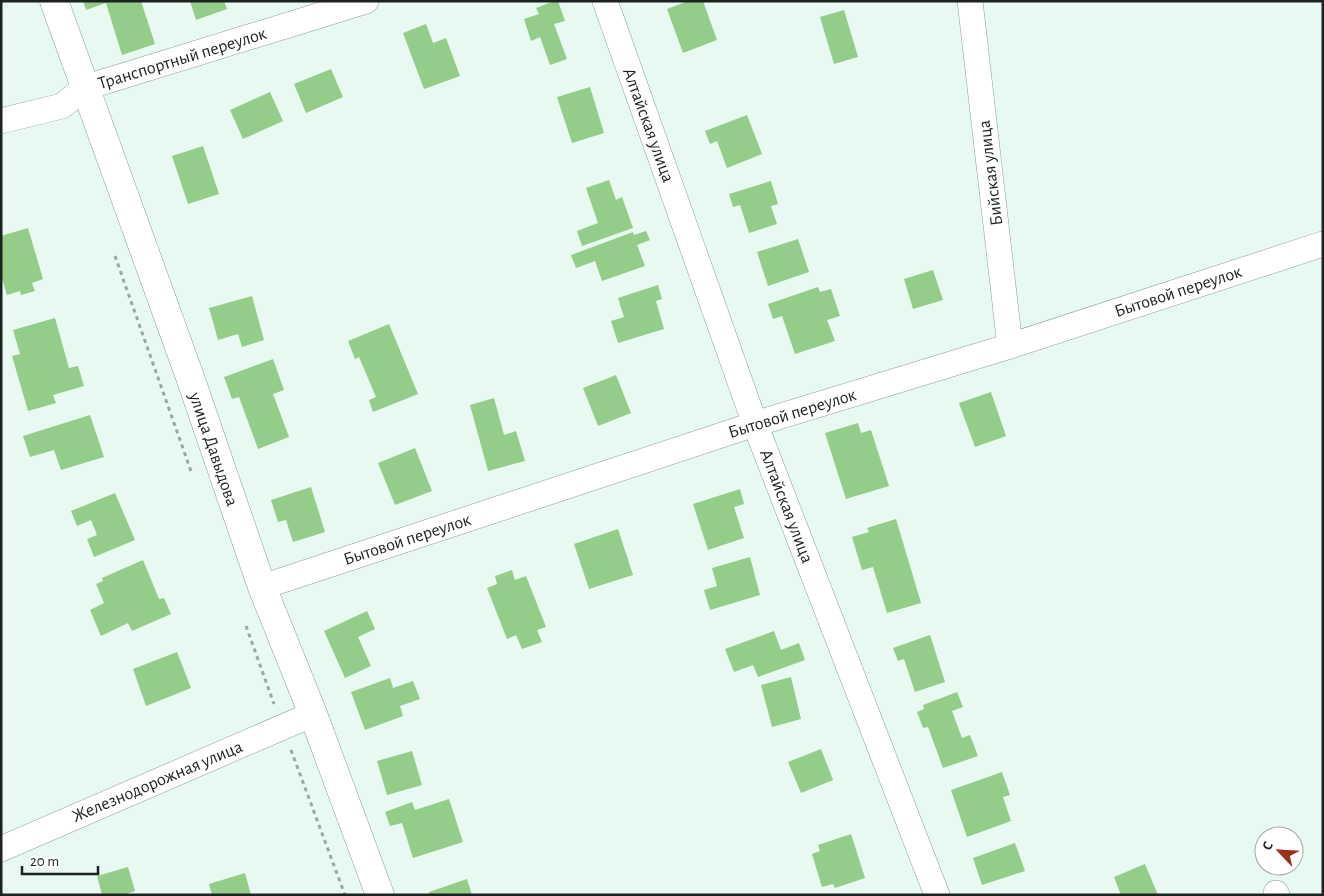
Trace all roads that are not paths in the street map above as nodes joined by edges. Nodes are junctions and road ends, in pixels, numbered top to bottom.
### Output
1 (54, 1) edge
2 (366, 1) edge
3 (604, 1) edge
4 (970, 1) edge
5 (84, 88) junction
6 (1, 121) edge
7 (1323, 244) edge
8 (1010, 346) junction
9 (755, 424) junction
10 (262, 587) junction
11 (313, 714) junction
12 (1, 849) edge
13 (380, 895) edge
14 (937, 895) edge

1 - 5 main road, улица Давыдова
2 - 5 street, Транспортный переулок
3 - 9 street, Алтайская улица
4 - 8 street, Бийская улица
5 - 6 street, Транспортный переулок
5 - 10 main road, улица Давыдова
7 - 8 street, Бытовой переулок
8 - 9 street, Бытовой переулок
9 - 10 street, Бытовой переулок
9 - 14 street, Алтайская улица
10 - 11 main road, улица Давыдова
11 - 12 street, Железнодорожная улица
11 - 13 main road, улица Давыдова

